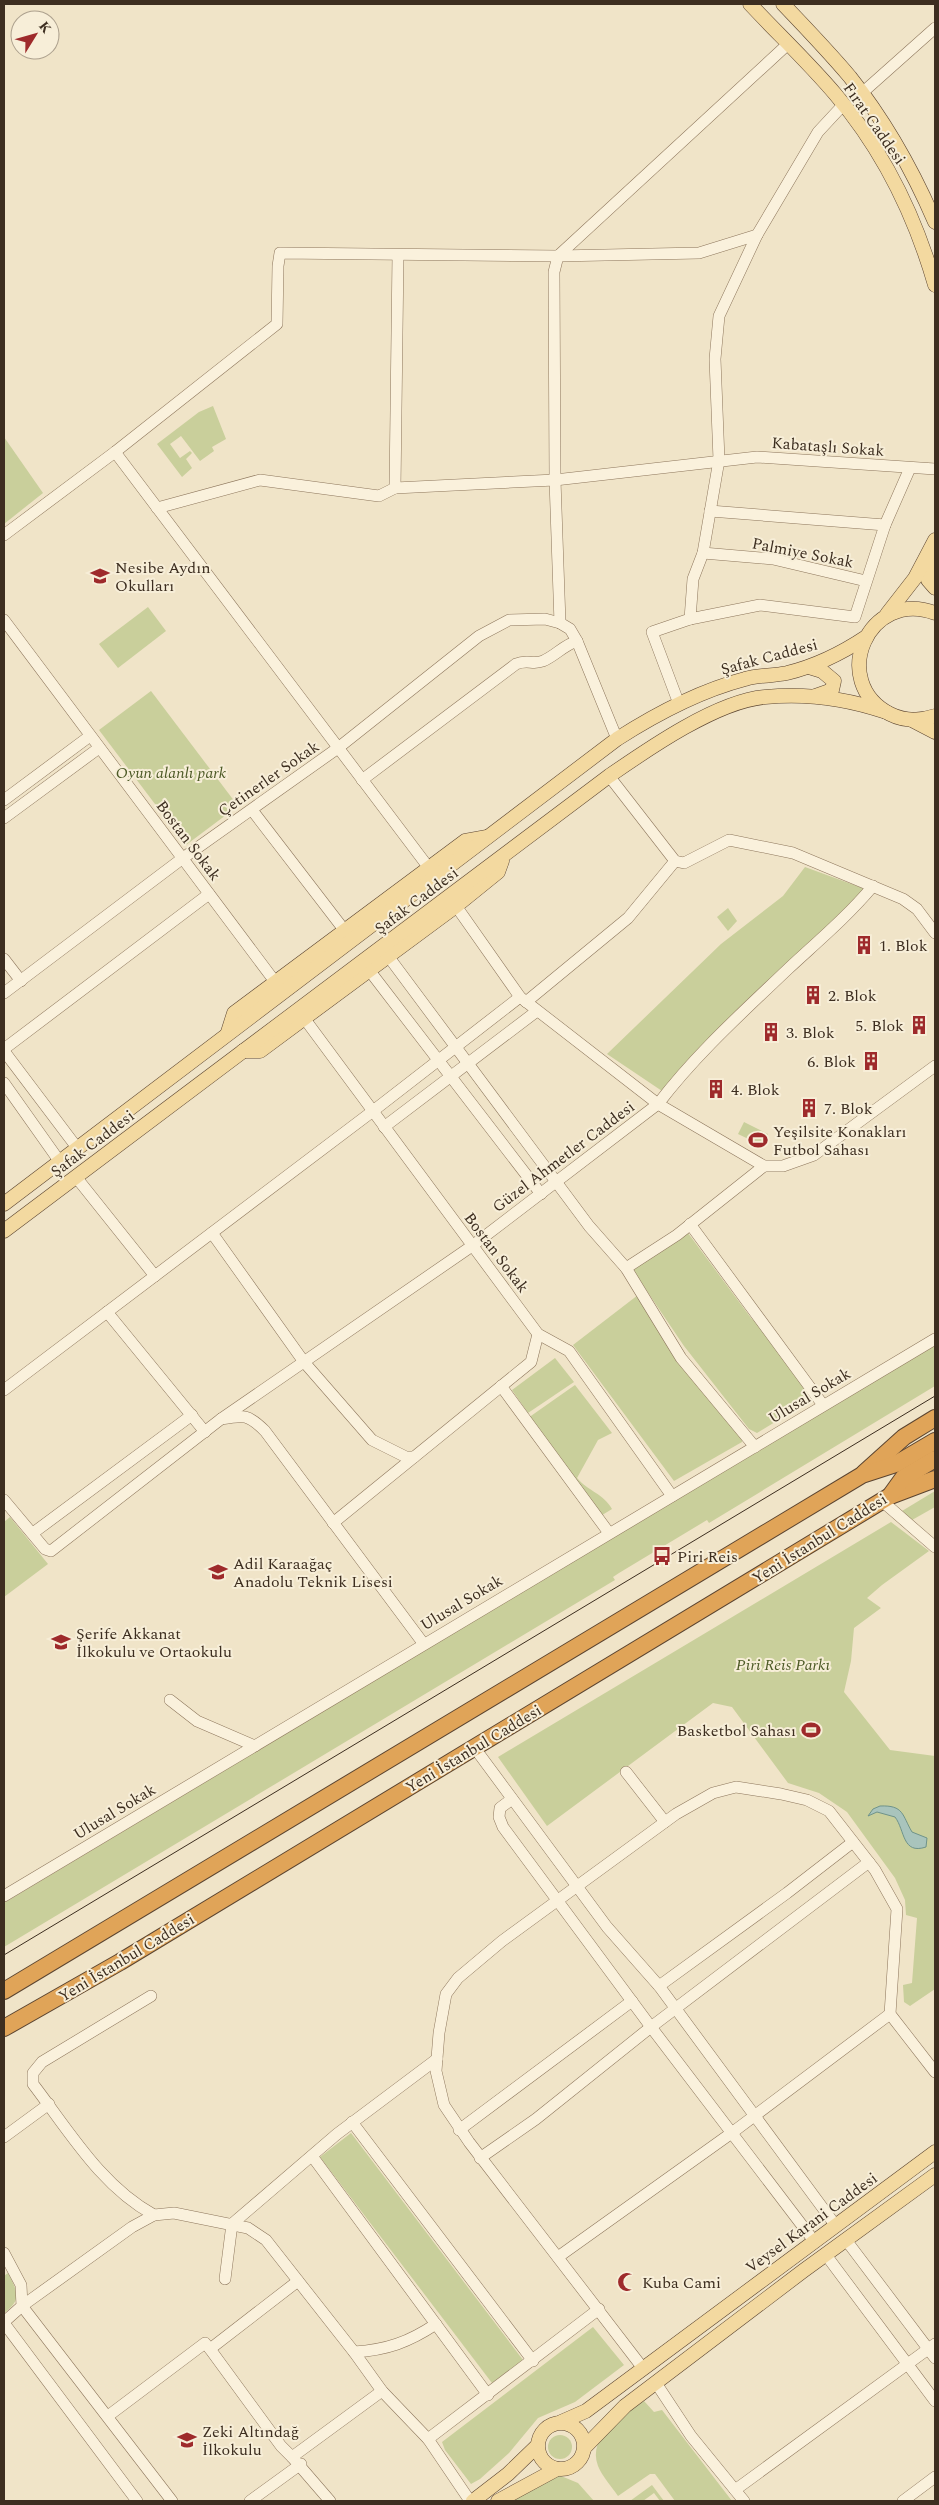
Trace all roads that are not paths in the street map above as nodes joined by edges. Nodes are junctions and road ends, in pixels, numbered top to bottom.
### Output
1 (750, 4) edge
2 (783, 4) edge
3 (935, 28) edge
4 (788, 44) junction
5 (862, 93) junction
6 (844, 104) junction
7 (935, 222) edge
8 (756, 235) junction
9 (398, 255) junction
10 (558, 256) junction
11 (935, 285) edge
12 (114, 452) junction
13 (719, 460) junction
14 (910, 468) junction
15 (935, 469) edge
16 (555, 480) junction
17 (395, 488) junction
18 (156, 508) junction
19 (710, 511) junction
20 (885, 525) junction
21 (4, 535) edge
22 (935, 540) edge
23 (703, 553) junction
24 (930, 553) junction
25 (866, 581) junction
26 (935, 588) edge
27 (935, 613) edge
28 (884, 618) junction
29 (690, 619) junction
30 (4, 620) edge
31 (560, 623) junction
32 (866, 636) junction
33 (577, 641) junction
34 (809, 667) junction
35 (812, 696) junction
36 (679, 704) junction
37 (886, 712) junction
38 (935, 716) edge
39 (912, 720) junction
40 (935, 732) edge
41 (90, 736) junction
42 (617, 739) junction
43 (99, 748) junction
44 (338, 748) junction
45 (609, 776) junction
46 (362, 780) junction
47 (4, 800) edge
48 (252, 810) junction
49 (4, 818) edge
50 (490, 837) junction
51 (504, 856) junction
52 (182, 858) junction
53 (675, 861) junction
54 (429, 868) junction
55 (873, 886) junction
56 (209, 894) junction
57 (456, 906) junction
58 (345, 932) junction
59 (935, 933) edge
60 (388, 956) junction
61 (4, 959) edge
62 (369, 970) junction
63 (21, 981) junction
64 (276, 983) junction
65 (4, 993) edge
66 (523, 999) junction
67 (537, 1011) junction
68 (304, 1018) junction
69 (228, 1032) junction
70 (456, 1047) junction
71 (4, 1050) edge
72 (243, 1051) junction
73 (439, 1060) junction
74 (468, 1063) junction
75 (935, 1066) edge
76 (451, 1076) junction
77 (4, 1083) edge
78 (658, 1104) junction
79 (373, 1112) junction
80 (384, 1127) junction
81 (78, 1149) junction
82 (60, 1162) junction
83 (764, 1166) junction
84 (76, 1177) junction
85 (557, 1181) junction
86 (541, 1194) junction
87 (4, 1204) edge
88 (690, 1224) junction
89 (5, 1231) edge
90 (212, 1233) junction
91 (472, 1246) junction
92 (626, 1268) junction
93 (155, 1276) junction
94 (107, 1312) junction
95 (538, 1334) junction
96 (935, 1338) edge
97 (304, 1362) junction
98 (501, 1386) junction
99 (4, 1390) edge
100 (823, 1405) junction
101 (192, 1415) junction
102 (935, 1418) edge
103 (221, 1419) junction
104 (205, 1432) junction
105 (935, 1441) edge
106 (755, 1447) junction
107 (414, 1456) junction
108 (935, 1459) edge
109 (862, 1476) junction
110 (935, 1479) edge
111 (672, 1496) junction
112 (886, 1498) junction
113 (4, 1500) edge
114 (8, 1514) edge
115 (333, 1523) junction
116 (609, 1533) junction
117 (33, 1534) junction
118 (935, 1547) edge
119 (423, 1643) junction
120 (170, 1700) dead end
121 (255, 1746) junction
122 (474, 1747) junction
123 (626, 1772) dead end
124 (512, 1799) junction
125 (665, 1822) junction
126 (853, 1842) junction
127 (869, 1862) junction
128 (577, 1887) junction
129 (4, 1896) edge
130 (558, 1901) junction
131 (658, 1986) junction
132 (4, 1991) edge
133 (151, 1996) dead end
134 (632, 2001) junction
135 (676, 2009) junction
136 (890, 2014) junction
137 (651, 2027) junction
138 (4, 2028) edge
139 (437, 2059) junction
140 (935, 2072) edge
141 (49, 2104) junction
142 (755, 2115) junction
143 (352, 2122) junction
144 (459, 2130) junction
145 (733, 2132) junction
146 (4, 2137) edge
147 (935, 2152) edge
148 (312, 2156) junction
149 (480, 2158) junction
150 (935, 2175) edge
151 (154, 2215) junction
152 (232, 2224) junction
153 (836, 2226) junction
154 (846, 2240) junction
155 (814, 2241) junction
156 (4, 2253) edge
157 (826, 2255) junction
158 (558, 2257) junction
159 (225, 2279) dead end
160 (298, 2281) junction
161 (22, 2306) junction
162 (599, 2309) junction
163 (4, 2322) edge
164 (436, 2324) junction
165 (210, 2349) junction
166 (933, 2351) edge
167 (354, 2352) junction
168 (532, 2360) junction
169 (908, 2363) junction
170 (642, 2368) junction
171 (656, 2383) junction
172 (382, 2391) junction
173 (488, 2395) junction
174 (935, 2402) edge
175 (108, 2416) junction
176 (561, 2422) junction
177 (428, 2440) junction
178 (537, 2446) junction
179 (585, 2447) junction
180 (296, 2460) junction
181 (557, 2469) junction
182 (935, 2477) edge
183 (735, 2490) junction
184 (137, 2501) edge
185 (172, 2501) edge
186 (250, 2501) edge
187 (330, 2501) edge
188 (472, 2501) edge
189 (498, 2501) edge
190 (744, 2501) edge
191 (903, 2501) edge

1 - 4 main road, Fırat Caddesi
2 - 5 main road, Fırat Caddesi
3 - 5 street
4 - 6 main road, Fırat Caddesi
4 - 10 street
5 - 6 main road
5 - 7 main road, Fırat Caddesi
6 - 8 street
6 - 11 main road, Fırat Caddesi
8 - 10 street
8 - 13 street
9 - 10 street
9 - 12 street
9 - 17 street
10 - 16 street
12 - 18 street
12 - 21 street
13 - 14 street, Kabataşlı Sokak
13 - 16 street, Kabataşlı Sokak
13 - 19 street
14 - 15 street, Kabataşlı Sokak
14 - 20 street
16 - 17 street, Kabataşlı Sokak
16 - 31 street
17 - 18 street, Kabataşlı Sokak
18 - 44 street
19 - 20 street
19 - 23 street
20 - 25 street
22 - 24 main road
23 - 25 street, Palmiye Sokak
23 - 29 street
24 - 26 main road
24 - 28 main road
25 - 29 street
27 - 28 main road
28 - 32 main road, Şafak Caddesi
29 - 36 street
30 - 41 street, Bostan Sokak
31 - 33 street
31 - 44 street, Çetinerler Sokak
32 - 34 main road, Şafak Caddesi
32 - 37 main road
33 - 42 street
33 - 46 street
34 - 35 main road
34 - 36 main road, Şafak Caddesi
35 - 37 main road, Şafak Caddesi
35 - 45 main road, Şafak Caddesi
36 - 42 main road, Şafak Caddesi
37 - 39 main road, Şafak Caddesi
38 - 39 main road
39 - 40 main road
41 - 43 street, Bostan Sokak
41 - 47 street
42 - 50 main road, Şafak Caddesi
43 - 49 street
43 - 52 street, Bostan Sokak
44 - 46 street
44 - 48 street, Çetinerler Sokak
45 - 51 main road, Şafak Caddesi
45 - 53 street
46 - 54 street
48 - 52 street, Çetinerler Sokak
48 - 58 street
50 - 54 main road
50 - 69 main road, Şafak Caddesi
51 - 57 main road
51 - 72 main road, Şafak Caddesi
52 - 56 street, Bostan Sokak
52 - 63 street, Çetinerler Sokak
53 - 55 street
53 - 66 street
54 - 58 main road
55 - 59 street
55 - 78 street
56 - 64 street, Bostan Sokak
56 - 71 street
57 - 60 main road
57 - 66 street
58 - 64 main road
60 - 62 main road
60 - 70 street
61 - 63 street
62 - 68 main road
62 - 73 street
63 - 65 street, Çetinerler Sokak
64 - 69 main road
66 - 67 street
66 - 70 street
67 - 74 street
67 - 78 street
68 - 72 main road
68 - 79 street, Bostan Sokak
69 - 81 main road, Şafak Caddesi
70 - 73 street
70 - 74 street
71 - 81 street
72 - 84 main road, Şafak Caddesi
73 - 76 street
73 - 79 street
74 - 76 street
74 - 85 street
75 - 83 street
76 - 80 street
76 - 86 street
77 - 82 street
78 - 83 street, Güzel Ahmetler Caddesi
78 - 85 street, Güzel Ahmetler Caddesi
79 - 80 street, Bostan Sokak
79 - 90 street
80 - 91 street, Bostan Sokak
81 - 82 main road, Şafak Caddesi
82 - 87 main road, Şafak Caddesi
83 - 88 street
84 - 89 main road, Şafak Caddesi
84 - 93 street
85 - 86 street, Güzel Ahmetler Caddesi
85 - 92 street
86 - 91 street, Güzel Ahmetler Caddesi
88 - 92 street
88 - 100 street
90 - 93 street
90 - 97 street
91 - 95 street, Bostan Sokak
91 - 97 street, Güzel Ahmetler Caddesi
92 - 106 street
93 - 94 street
94 - 99 street
94 - 101 street
95 - 98 street
95 - 111 street, Bostan Sokak
96 - 100 street, Ulusal Sokak
97 - 103 street, Güzel Ahmetler Caddesi
97 - 107 street
98 - 107 street
98 - 116 street
100 - 106 street, Ulusal Sokak
101 - 104 street
101 - 117 street
102 - 109 highway
103 - 104 street, Güzel Ahmetler Caddesi
103 - 115 street
104 - 117 street, Güzel Ahmetler Caddesi
105 - 109 highway, Yeni İstanbul Caddesi
106 - 111 street, Ulusal Sokak
107 - 115 street
108 - 112 highway, Yeni İstanbul Caddesi
109 - 132 highway, Yeni İstanbul Caddesi
110 - 112 highway
111 - 116 street, Ulusal Sokak
112 - 118 street
112 - 122 highway, Yeni İstanbul Caddesi
113 - 114 street
114 - 117 street
115 - 119 street
116 - 119 street, Ulusal Sokak
119 - 121 street, Ulusal Sokak
120 - 121 street
121 - 129 street, Ulusal Sokak
122 - 124 street
122 - 138 highway, Yeni İstanbul Caddesi
123 - 125 street
124 - 128 street
124 - 130 street
125 - 126 street
125 - 128 street
126 - 127 street
126 - 131 street
127 - 135 street
127 - 136 street
128 - 130 street
128 - 131 street
130 - 134 street
130 - 139 street
131 - 135 street
133 - 141 street
134 - 137 street
134 - 144 street
135 - 137 street
135 - 142 street
136 - 140 street
136 - 142 street
137 - 145 street
137 - 149 street
139 - 143 street
139 - 144 street
141 - 146 street
141 - 151 street
142 - 145 street
142 - 153 street
143 - 148 street
143 - 168 street
144 - 149 street
145 - 155 street
145 - 158 street
147 - 153 main road, Veysel Karani Caddesi
148 - 152 street
148 - 164 street
149 - 158 street
150 - 154 main road
151 - 152 street
151 - 161 street
152 - 159 street
152 - 160 street
153 - 155 main road, Veysel Karani Caddesi
154 - 157 main road
154 - 166 street
155 - 170 main road, Veysel Karani Caddesi
156 - 161 street
157 - 169 street
157 - 171 main road
158 - 162 street
160 - 165 street
160 - 167 street
161 - 163 street
161 - 175 street
162 - 168 street
162 - 170 street
163 - 184 street
164 - 167 street
164 - 173 street
165 - 175 street
165 - 180 street
166 - 169 street
167 - 172 street
168 - 173 street
169 - 174 street
169 - 183 street
170 - 176 main road, Veysel Karani Caddesi
171 - 179 main road
171 - 183 street
172 - 177 street
172 - 180 street
173 - 177 street
175 - 185 street
176 - 178 main road
176 - 179 main road
177 - 188 street
178 - 181 main road
178 - 188 main road
179 - 181 main road
180 - 186 street
180 - 187 street
181 - 189 main road
182 - 191 street
183 - 190 street

